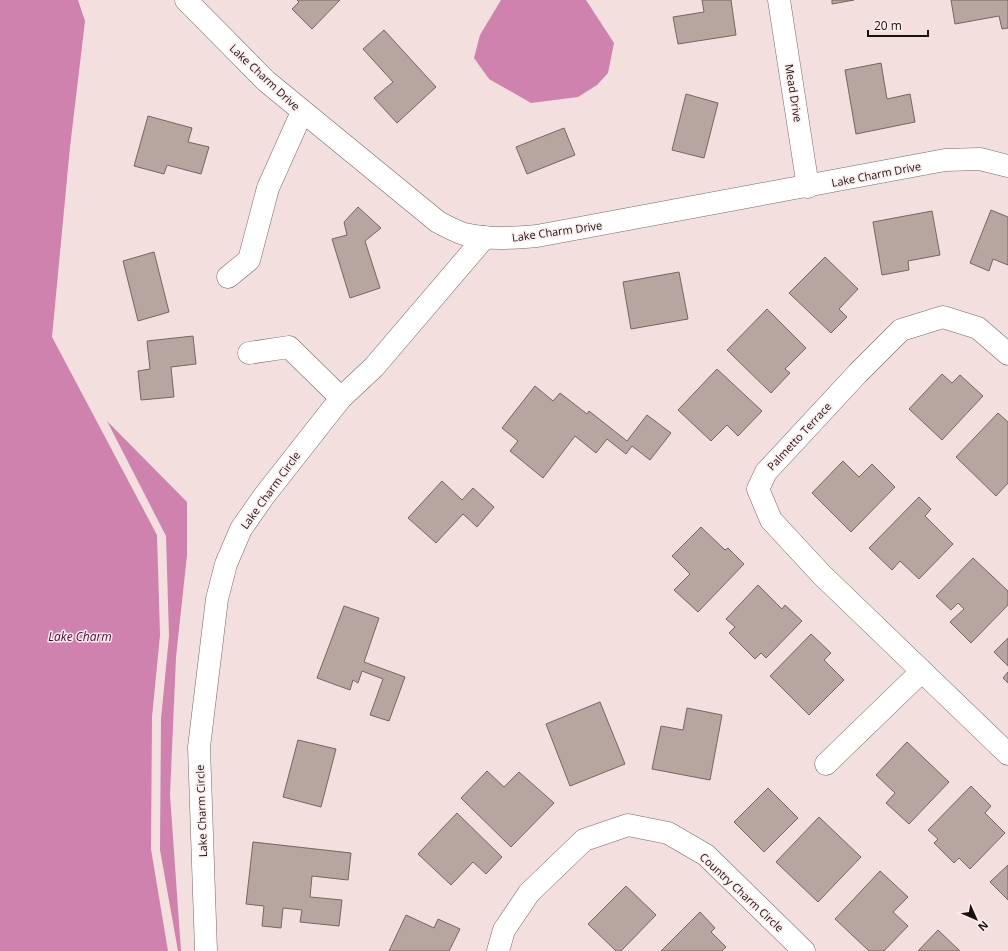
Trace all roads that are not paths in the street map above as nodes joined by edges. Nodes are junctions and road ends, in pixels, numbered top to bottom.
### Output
1 (186, 0) edge
2 (779, 0) edge
3 (302, 112) junction
4 (1008, 166) edge
5 (808, 186) junction
6 (485, 237) junction
7 (228, 277) dead end
8 (249, 353) dead end
9 (1008, 354) edge
10 (341, 398) junction
11 (922, 671) junction
12 (1008, 754) edge
13 (826, 764) dead end
14 (206, 951) edge
15 (498, 951) edge
16 (804, 951) edge

1 - 3 street, Lake Charm Drive
2 - 5 street, Mead Drive
3 - 6 street, Lake Charm Drive
3 - 7 street
4 - 5 street, Lake Charm Drive
5 - 6 street, Lake Charm Drive
6 - 10 street, Lake Charm Circle
8 - 10 street
9 - 11 street, Palmetto Terrace
10 - 14 street, Lake Charm Circle
11 - 12 street, Palmetto Terrace
11 - 13 street
15 - 16 street, Country Charm Circle

